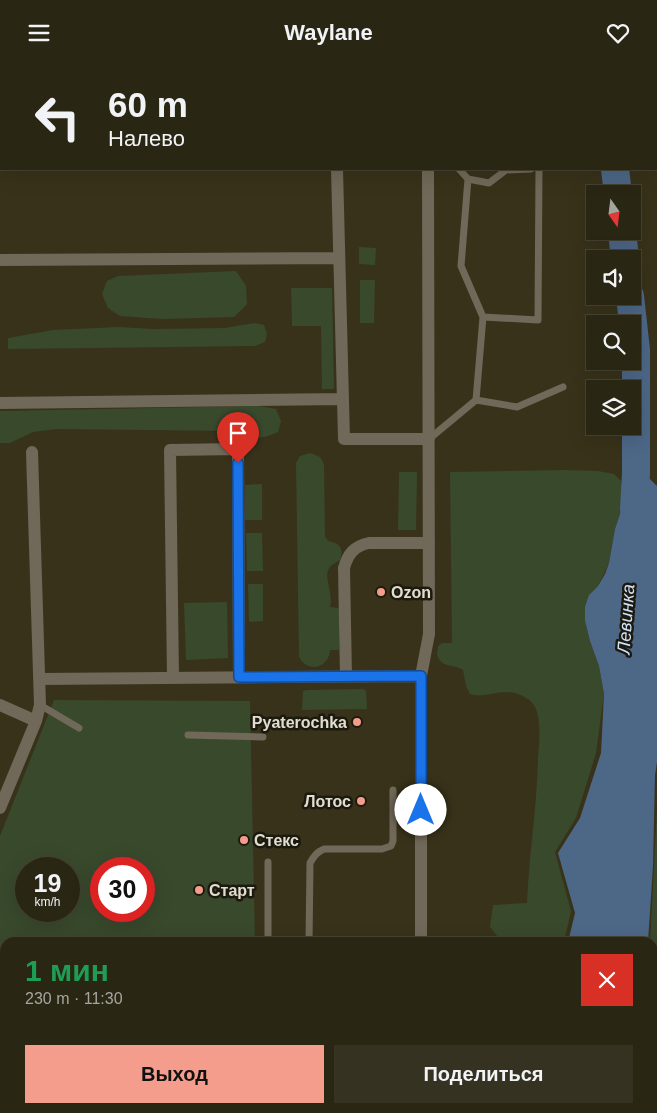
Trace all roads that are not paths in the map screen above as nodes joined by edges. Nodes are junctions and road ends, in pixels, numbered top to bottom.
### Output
1 (337, 170) edge
2 (428, 170) edge
3 (460, 170) edge
4 (506, 170) edge
5 (539, 170) edge
6 (468, 179) junction
7 (339, 258) junction
8 (0, 261) edge
9 (483, 317) junction
10 (563, 387) dead end
11 (342, 399) junction
12 (476, 400) junction
13 (0, 403) edge
14 (429, 439) junction
15 (32, 452) dead end
16 (429, 543) junction
17 (346, 676) junction
18 (421, 676) junction
19 (239, 677) junction
20 (173, 678) junction
21 (40, 679) junction
22 (40, 701) junction
23 (0, 705) edge
24 (36, 721) junction
25 (79, 728) dead end
26 (188, 735) dead end
27 (263, 737) dead end
28 (393, 791) dead end
29 (0, 808) edge
30 (268, 861) dead end
31 (268, 937) edge
32 (309, 937) edge
33 (421, 937) edge

1 - 7 street
2 - 14 street
3 - 6 lane
4 - 6 lane
5 - 9 lane
6 - 9 lane
7 - 8 street
7 - 11 street
9 - 12 lane
10 - 12 lane
11 - 13 street
11 - 14 street
12 - 14 lane
14 - 16 street
15 - 21 street
16 - 17 street
16 - 18 street
17 - 18 street
17 - 19 street
18 - 33 street
19 - 20 street
19 - 20 street
20 - 21 street
21 - 22 street
22 - 24 street
22 - 25 lane
23 - 24 street
24 - 29 street
26 - 27 lane
28 - 32 lane
30 - 31 lane

